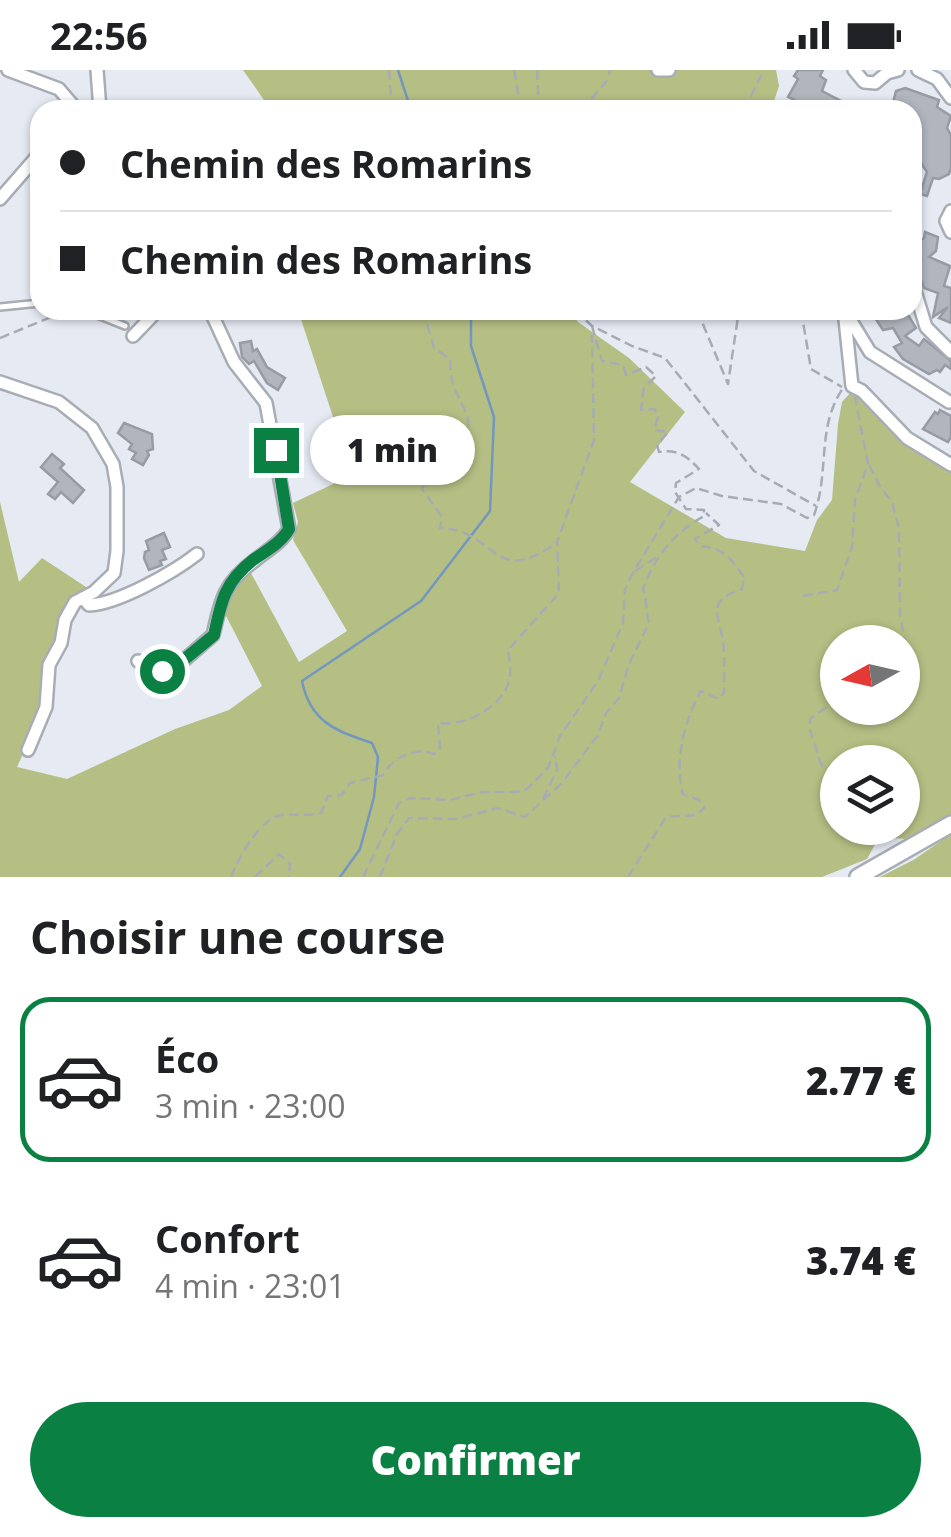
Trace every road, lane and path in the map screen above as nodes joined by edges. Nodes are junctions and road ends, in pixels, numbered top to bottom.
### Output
1 (8, 70) edge
2 (97, 70) edge
3 (389, 70) edge
4 (514, 70) edge
5 (537, 70) edge
6 (610, 70) edge
7 (658, 70) edge
8 (669, 70) edge
9 (764, 70) edge
10 (854, 70) edge
11 (898, 70) edge
12 (918, 70) edge
13 (64, 96) junction
14 (951, 98) edge
15 (64, 100) edge
16 (68, 100) edge
17 (99, 100) edge
18 (391, 100) edge
19 (519, 100) edge
20 (538, 100) edge
21 (590, 100) edge
22 (749, 100) edge
23 (30, 164) edge
24 (0, 199) edge
25 (951, 211) edge
26 (951, 232) edge
27 (30, 304) edge
28 (0, 308) edge
29 (922, 313) edge
30 (46, 320) edge
31 (106, 320) edge
32 (144, 320) edge
33 (215, 320) edge
34 (426, 320) edge
35 (586, 320) edge
36 (701, 320) edge
37 (738, 320) edge
38 (804, 320) edge
39 (845, 320) edge
40 (850, 320) edge
41 (592, 326) junction
42 (129, 331) joint
43 (592, 334) junction
44 (0, 338) edge
45 (951, 352) edge
46 (0, 382) edge
47 (848, 387) junction
48 (949, 402) edge
49 (868, 464) junction
50 (951, 465) edge
51 (679, 496) junction
52 (817, 506) junction
53 (704, 510) junction
54 (557, 542) junction
55 (198, 554) dead end
56 (658, 556) junction
57 (634, 572) junction
58 (803, 596) dead end
59 (83, 598) junction
60 (902, 625) edge
61 (138, 661) dead end
62 (820, 712) edge
63 (28, 750) dead end
64 (554, 753) junction
65 (820, 761) edge
66 (542, 801) junction
67 (951, 824) edge
68 (396, 834) junction
69 (384, 837) junction
70 (231, 877) edge
71 (255, 877) edge
72 (289, 877) edge
73 (363, 877) edge
74 (380, 877) edge
75 (628, 877) edge
76 (858, 877) edge

1 - 13 street
2 - 17 street
3 - 18 path
4 - 19 path
5 - 20 path
6 - 21 path
7 - 8 street
9 - 22 path
10 - 11 street
12 - 14 street
13 - 15 street
13 - 16 street
23 - 24 street
25 - 26 street
27 - 28 lane
29 - 45 street
30 - 44 path
31 - 42 lane
32 - 42 street
33 - 61 street
34 - 54 path
35 - 41 path
36 - 37 path
38 - 47 path
39 - 47 street
40 - 48 street
41 - 43 path
41 - 52 path
43 - 51 path
43 - 54 path
46 - 59 street
47 - 49 path
47 - 50 street
47 - 52 path
49 - 58 path
49 - 60 path
51 - 52 path
51 - 53 path
51 - 57 path
53 - 56 path
53 - 75 path
54 - 70 path
55 - 59 street
56 - 57 path
56 - 66 path
57 - 64 path
59 - 63 street
62 - 65 path
64 - 66 path
64 - 69 path
66 - 68 path
67 - 76 street
68 - 69 path
68 - 74 path
69 - 73 path
71 - 72 path

